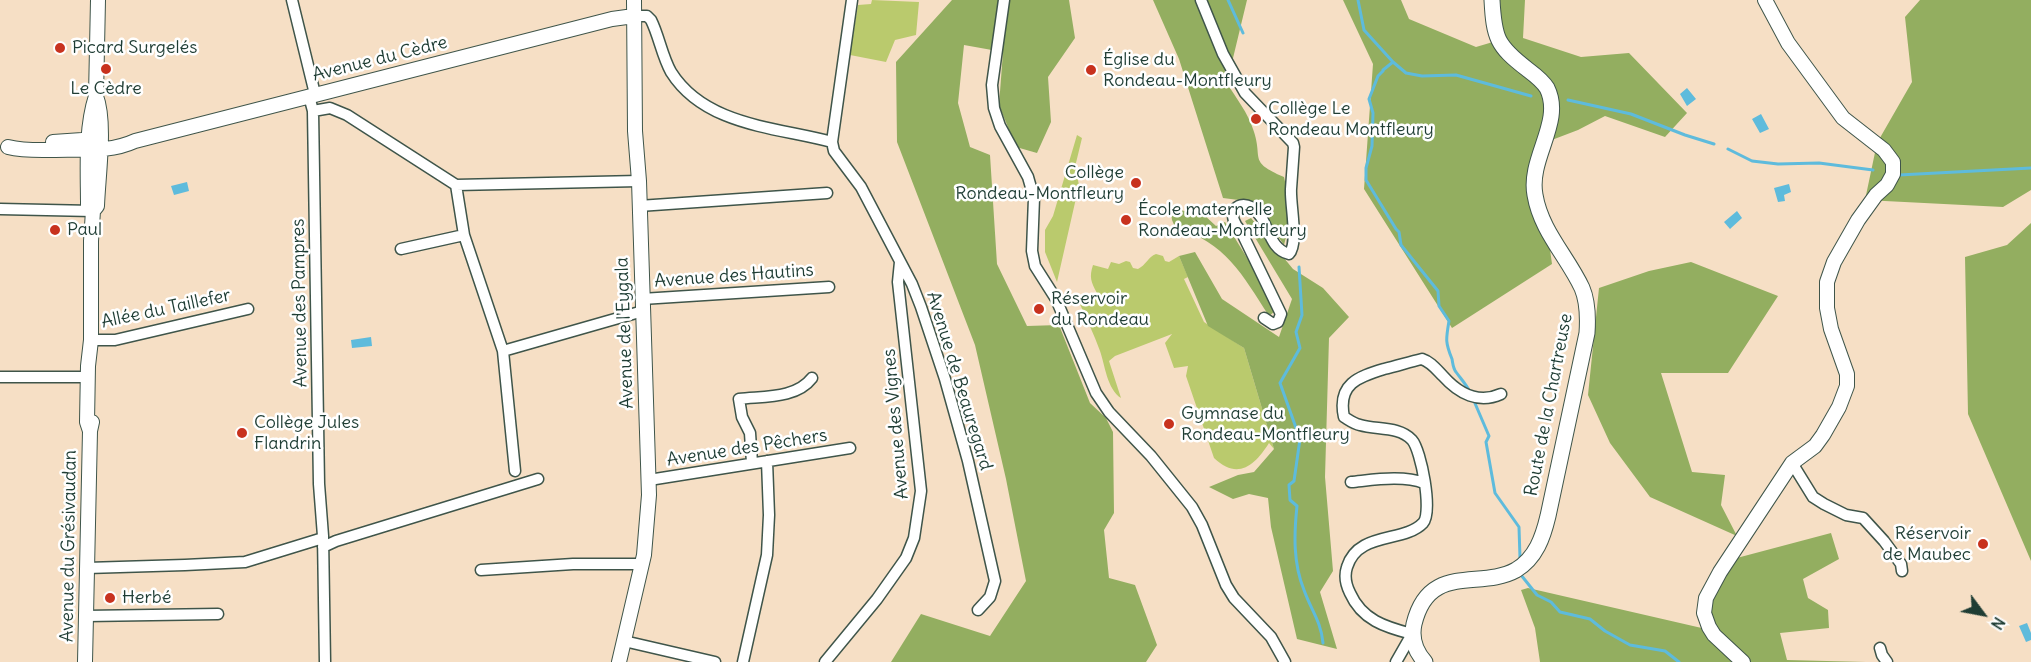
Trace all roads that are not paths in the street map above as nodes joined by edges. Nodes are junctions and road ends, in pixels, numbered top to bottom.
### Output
1 (98, 0) edge
2 (292, 0) edge
3 (634, 0) edge
4 (852, 0) edge
5 (1004, 0) edge
6 (1201, 0) edge
7 (1492, 0) edge
8 (1765, 0) edge
9 (634, 16) junction
10 (312, 95) junction
11 (96, 96) junction
12 (91, 111) junction
13 (313, 111) junction
14 (58, 142) junction
15 (832, 142) junction
16 (94, 145) junction
17 (4, 148) edge
18 (37, 151) junction
19 (88, 170) junction
20 (639, 181) junction
21 (456, 185) junction
22 (827, 193) dead end
23 (639, 206) junction
24 (0, 209) edge
25 (93, 211) junction
26 (464, 235) junction
27 (401, 249) dead end
28 (900, 262) junction
29 (829, 286) dead end
30 (642, 305) junction
31 (248, 309) dead end
32 (1264, 318) dead end
33 (91, 344) junction
34 (503, 351) junction
35 (0, 377) edge
36 (88, 377) junction
37 (812, 378) dead end
38 (1501, 394) dead end
39 (90, 431) junction
40 (850, 448) dead end
41 (767, 461) junction
42 (752, 463) junction
43 (1792, 463) junction
44 (515, 471) dead end
45 (538, 479) dead end
46 (649, 480) junction
47 (1351, 482) dead end
48 (1424, 483) junction
49 (323, 543) junction
50 (642, 564) junction
51 (87, 567) junction
52 (481, 570) dead end
53 (1902, 571) dead end
54 (978, 610) dead end
55 (218, 614) dead end
56 (86, 616) junction
57 (1412, 634) junction
58 (624, 641) junction
59 (1880, 648) dead end
60 (85, 662) edge
61 (325, 662) edge
62 (619, 662) edge
63 (715, 662) edge
64 (743, 662) edge
65 (825, 662) edge
66 (1285, 662) edge
67 (1396, 662) edge
68 (1425, 662) edge
69 (1743, 662) edge
70 (1887, 662) edge

1 - 11 street
2 - 10 street, Avenue des Pampres
3 - 9 street, Avenue de l'Eygala
4 - 15 street
5 - 66 street
6 - 32 street
7 - 57 main road, Route de la Chartreuse
8 - 43 street
9 - 10 street, Avenue du Cèdre
9 - 15 street
9 - 20 street, Avenue de l'Eygala
10 - 13 street, Avenue des Pampres
10 - 16 street, Avenue du Cèdre
11 - 12 street, Avenue du Grésivaudan
11 - 16 street, Avenue du Grésivaudan
12 - 14 street
12 - 16 street, Avenue du Grésivaudan
13 - 21 street
13 - 49 street, Avenue des Pampres
14 - 16 street
14 - 17 street
15 - 28 street, Avenue de Beauregard
16 - 18 street
16 - 19 street, Avenue du Grésivaudan
16 - 25 street, Avenue du Grésivaudan
17 - 18 street
18 - 19 street
19 - 25 street, Avenue du Grésivaudan
20 - 21 street
20 - 23 street, Avenue de l'Eygala
21 - 26 street
22 - 23 street
23 - 30 street, Avenue de l'Eygala
24 - 25 street
25 - 33 street, Avenue du Grésivaudan
26 - 27 street
26 - 34 street
28 - 54 street, Avenue de Beauregard
28 - 65 street, Avenue des Vignes
29 - 30 street, Avenue des Hautins
30 - 34 street, Avenue des Hautins
30 - 46 street, Avenue de l'Eygala
31 - 33 street, Allée du Taillefer
33 - 36 street, Avenue du Grésivaudan
33 - 39 street, Avenue du Grésivaudan
34 - 44 street
35 - 36 street
36 - 39 street, Avenue du Grésivaudan
37 - 42 street
38 - 48 street
39 - 51 street, Avenue du Grésivaudan
40 - 41 street, Avenue des Pêchers
41 - 42 street, Avenue des Pêchers
41 - 64 street
42 - 46 street, Avenue des Pêchers
43 - 53 street
43 - 69 street
45 - 49 street
46 - 50 street, Avenue de l'Eygala
47 - 48 street
48 - 57 street
49 - 51 street
49 - 61 street, Avenue des Pampres
50 - 52 street
50 - 58 street, Avenue de l'Eygala
51 - 56 street, Avenue du Grésivaudan
55 - 56 street
56 - 60 street, Avenue du Grésivaudan
57 - 67 street
57 - 68 main road
58 - 62 street, Avenue de l'Eygala
58 - 63 street
59 - 70 street

